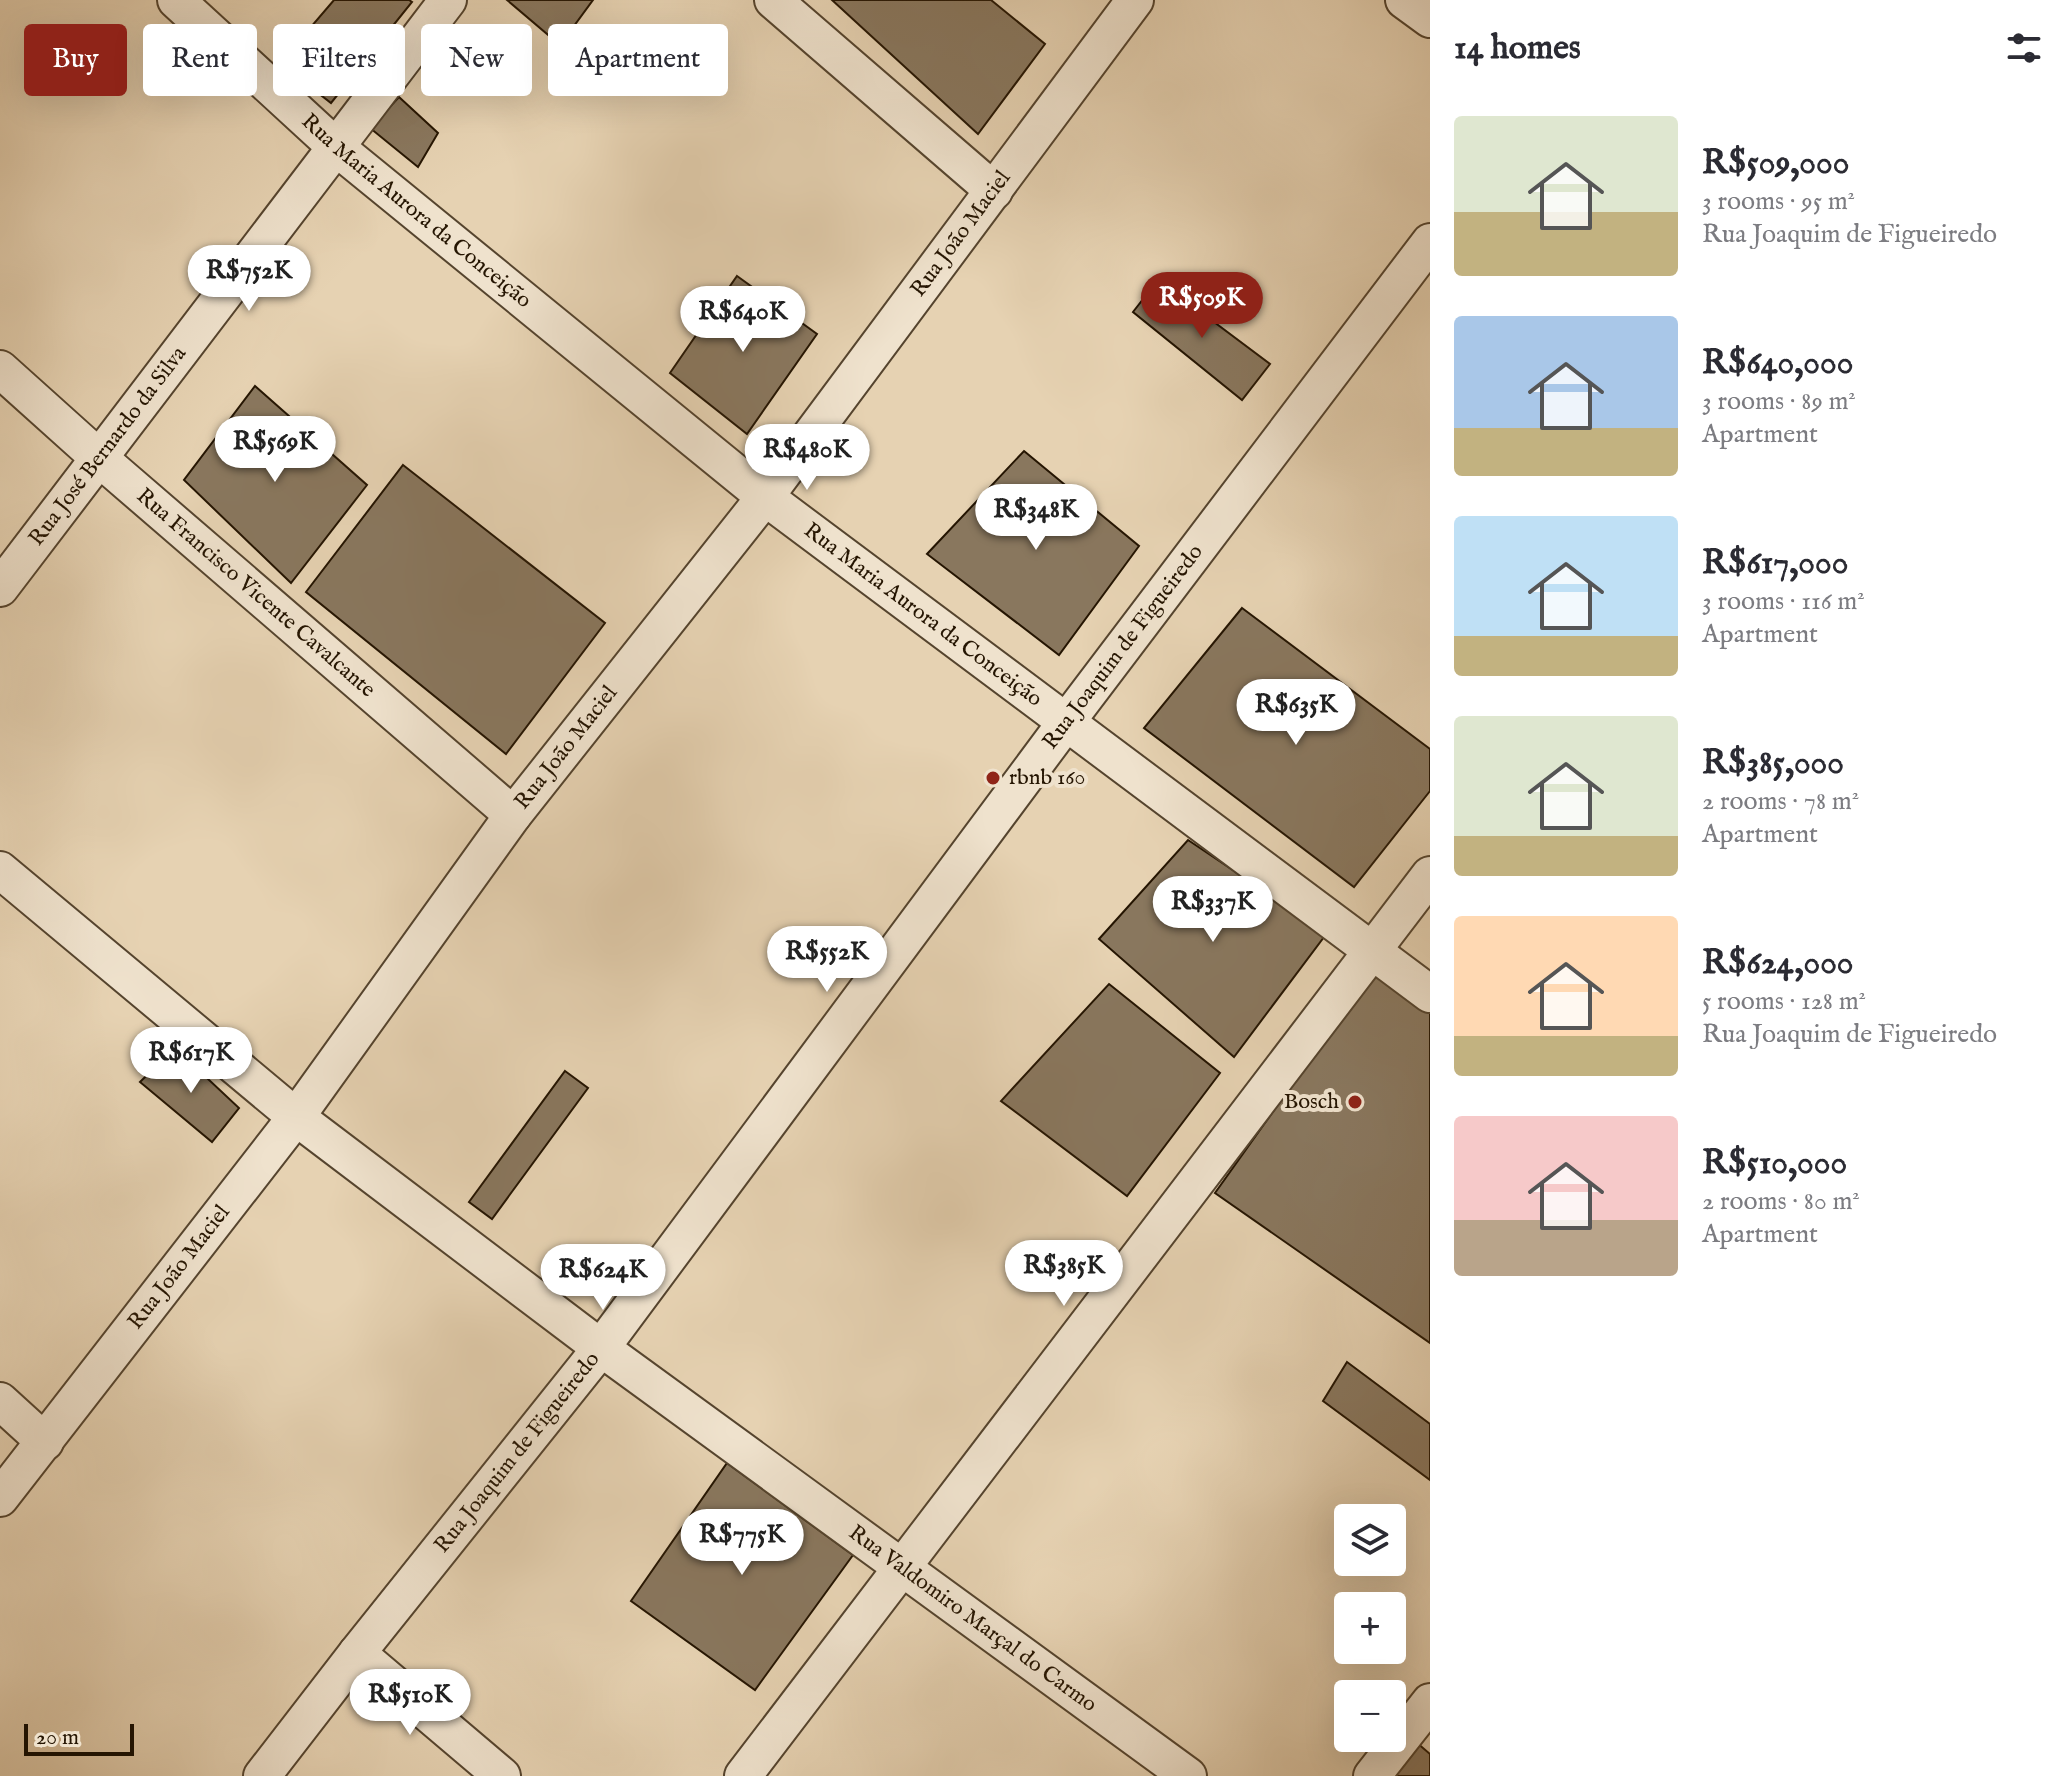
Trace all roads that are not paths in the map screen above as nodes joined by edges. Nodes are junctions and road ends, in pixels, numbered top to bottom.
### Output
1 (176, 0) edge
2 (448, 0) edge
3 (773, 0) edge
4 (1135, 0) edge
5 (1404, 0) edge
6 (1430, 19) edge
7 (337, 148) junction
8 (994, 191) junction
9 (1430, 242) edge
10 (0, 369) edge
11 (99, 458) junction
12 (765, 497) junction
13 (0, 588) edge
14 (1067, 721) junction
15 (513, 815) junction
16 (0, 870) edge
17 (1430, 875) edge
18 (1371, 952) junction
19 (1430, 994) edge
20 (296, 1117) junction
21 (601, 1348) junction
22 (0, 1401) edge
23 (45, 1442) junction
24 (0, 1498) edge
25 (903, 1569) junction
26 (357, 1653) junction
27 (1430, 1702) edge
28 (262, 1776) edge
29 (502, 1776) edge
30 (743, 1776) edge
31 (1188, 1776) edge
32 (1372, 1776) edge

1 - 7 street, Rua Maria Aurora da Conceição
2 - 7 street, Rua José Bernardo da Silva
3 - 8 street
4 - 8 street, Rua João Maciel
5 - 6 street
7 - 11 street, Rua José Bernardo da Silva
7 - 12 street, Rua Maria Aurora da Conceição
8 - 12 street, Rua João Maciel
9 - 14 street, Rua Joaquim de Figueiredo
10 - 11 street, Rua Francisco Vicente Cavalcante
11 - 13 street, Rua José Bernardo da Silva
11 - 15 street, Rua Francisco Vicente Cavalcante
12 - 14 street, Rua Maria Aurora da Conceição
12 - 15 street, Rua João Maciel
14 - 18 street, Rua Maria Aurora da Conceição
14 - 21 street, Rua Joaquim de Figueiredo
15 - 20 street, Rua João Maciel
16 - 20 street, Rua Valdomiro Marçal do Carmo
17 - 18 street
18 - 19 street, Rua Maria Aurora da Conceição
18 - 25 street
20 - 21 street, Rua Valdomiro Marçal do Carmo
20 - 23 street, Rua João Maciel
21 - 25 street, Rua Valdomiro Marçal do Carmo
21 - 26 street, Rua Joaquim de Figueiredo
22 - 23 street
23 - 24 street, Rua João Maciel
25 - 30 street
25 - 31 street, Rua Valdomiro Marçal do Carmo
26 - 28 street, Rua Joaquim de Figueiredo
26 - 29 street
27 - 32 street

